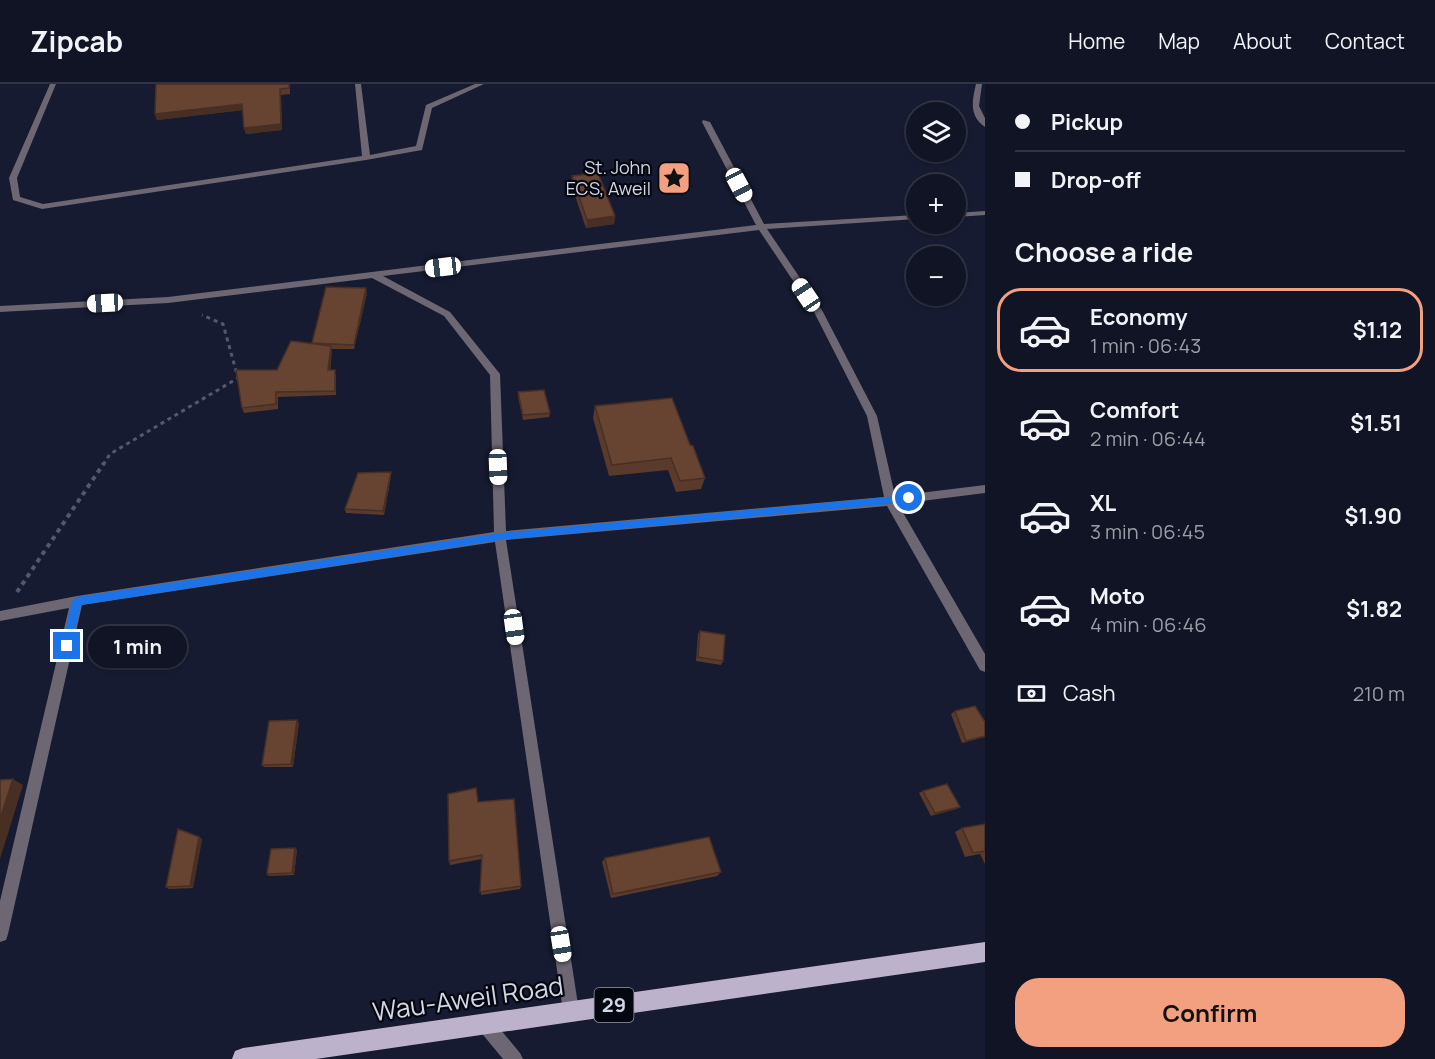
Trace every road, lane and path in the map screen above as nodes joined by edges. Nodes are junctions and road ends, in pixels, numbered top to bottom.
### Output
1 (53, 84) edge
2 (358, 84) edge
3 (481, 84) edge
4 (979, 84) edge
5 (706, 122) dead end
6 (985, 125) edge
7 (366, 158) junction
8 (985, 213) edge
9 (966, 214) edge
10 (906, 218) edge
11 (761, 227) junction
12 (375, 276) junction
13 (168, 300) junction
14 (0, 309) edge
15 (985, 489) edge
16 (890, 501) junction
17 (500, 537) junction
18 (77, 601) junction
19 (1, 616) edge
20 (985, 666) edge
21 (0, 934) edge
22 (985, 952) edge
23 (571, 1011) junction
24 (485, 1024) junction
25 (243, 1059) edge
26 (514, 1059) edge

1 - 7 street
2 - 7 street
3 - 7 street
4 - 6 street
5 - 11 street
8 - 9 street
10 - 11 street
11 - 12 street
11 - 16 street
12 - 13 street
12 - 17 street
13 - 14 street
13 - 19 path
15 - 16 street
16 - 17 street
16 - 20 street
17 - 18 street
17 - 23 street
18 - 19 street
18 - 21 street
22 - 23 main road, Wau-Aweil Road / 29
23 - 24 main road, Wau-Aweil Road / 29
24 - 25 main road, Wau-Aweil Road / 29
24 - 26 street

